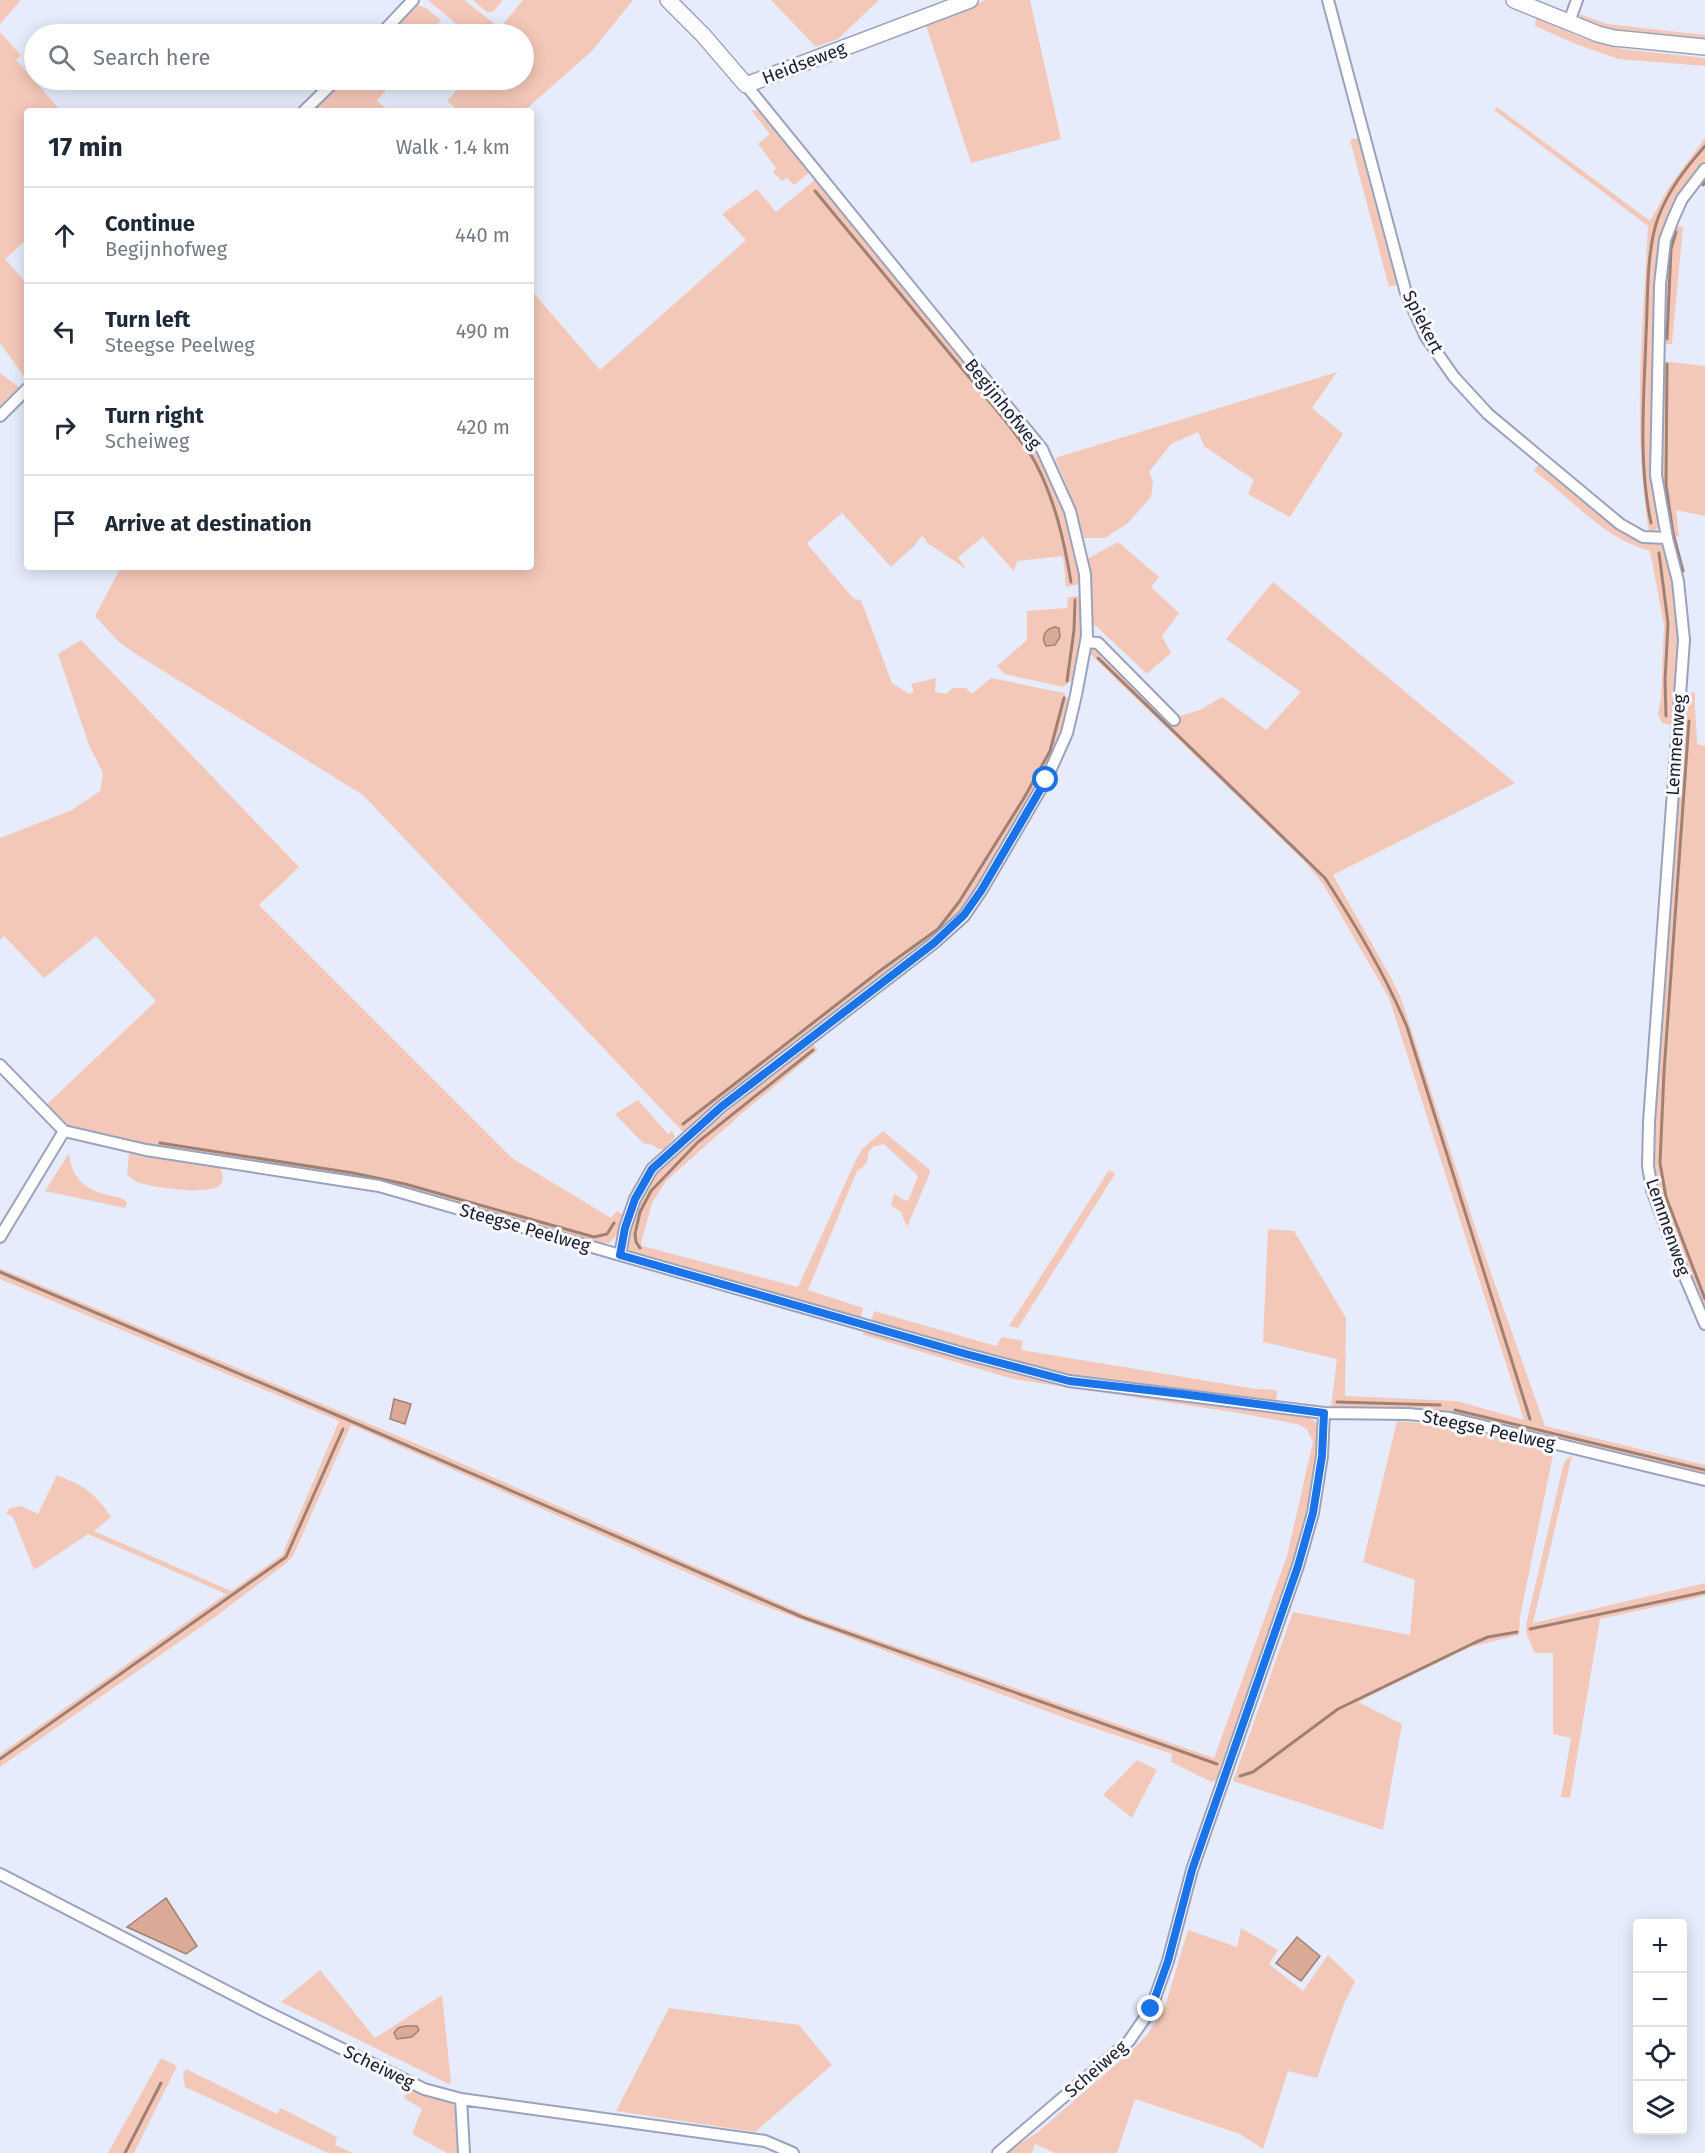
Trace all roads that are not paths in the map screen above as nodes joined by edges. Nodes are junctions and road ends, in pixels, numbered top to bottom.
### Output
1 (413, 0) edge
2 (668, 0) edge
3 (970, 0) edge
4 (1328, 0) edge
5 (1514, 0) edge
6 (1577, 0) edge
7 (1569, 22) junction
8 (390, 24) edge
9 (1705, 47) edge
10 (746, 85) junction
11 (326, 90) edge
12 (307, 108) edge
13 (1705, 170) edge
14 (24, 391) edge
15 (0, 416) edge
16 (1667, 538) junction
17 (1086, 642) junction
18 (1174, 720) dead end
19 (0, 1065) edge
20 (64, 1131) junction
21 (0, 1237) edge
22 (620, 1255) junction
23 (1705, 1324) edge
24 (1324, 1413) junction
25 (1705, 1480) edge
26 (0, 1874) edge
27 (461, 2099) junction
28 (464, 2153) edge
29 (793, 2153) edge
30 (998, 2153) edge

1 - 8 street
2 - 10 street, Heidseweg
3 - 10 street, Heidseweg
4 - 16 street, Spiekert
5 - 7 street
6 - 7 street
7 - 9 street
10 - 17 street, Begijnhofweg
11 - 12 street
13 - 16 street, Lemmenweg
14 - 15 street
16 - 23 street, Lemmenweg
17 - 18 street
17 - 22 street, Begijnhofweg
19 - 20 street
20 - 21 street
20 - 22 street, Steegse Peelweg
22 - 24 street, Steegse Peelweg
24 - 25 street, Steegse Peelweg
24 - 30 street, Scheiweg
26 - 27 street, Scheiweg
27 - 28 street
27 - 29 street, Scheiweg

